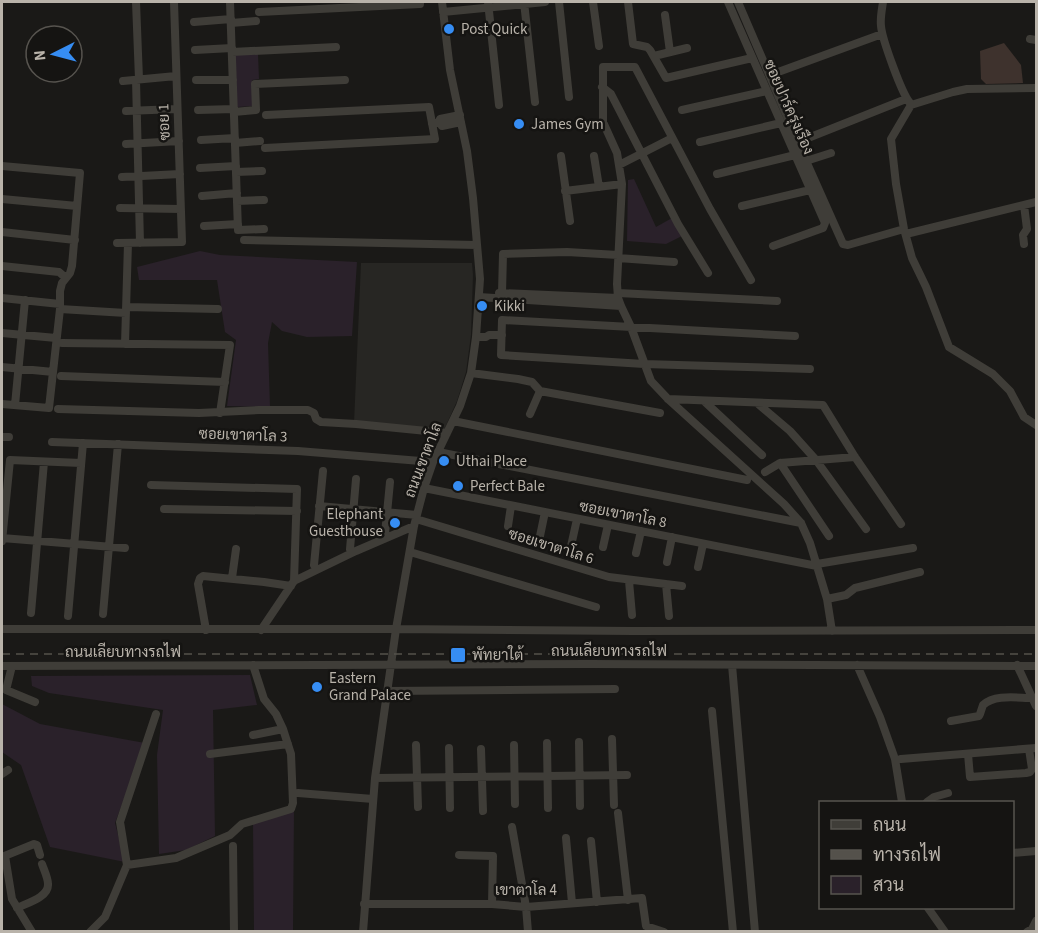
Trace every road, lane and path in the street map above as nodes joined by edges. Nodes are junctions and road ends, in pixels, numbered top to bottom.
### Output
1 (136, 2) edge
2 (174, 2) edge
3 (230, 2) edge
4 (420, 2) edge
5 (442, 2) edge
6 (545, 2) edge
7 (559, 2) edge
8 (593, 2) edge
9 (628, 2) edge
10 (728, 2) edge
11 (738, 2) edge
12 (884, 2) edge
13 (524, 3) edge
14 (489, 4) edge
15 (259, 12) dead end
16 (442, 12) junction
17 (665, 15) dead end
18 (231, 21) junction
19 (256, 21) dead end
20 (194, 22) dead end
21 (882, 34) junction
22 (599, 46) dead end
23 (336, 47) dead end
24 (687, 48) dead end
25 (195, 50) dead end
26 (232, 50) junction
27 (670, 52) junction
28 (654, 56) junction
29 (753, 58) junction
30 (770, 75) junction
31 (176, 76) junction
32 (137, 80) junction
33 (196, 80) dead end
34 (233, 80) junction
35 (345, 80) dead end
36 (123, 81) dead end
37 (602, 87) junction
38 (1036, 88) edge
39 (767, 91) junction
40 (569, 97) dead end
41 (535, 102) dead end
42 (909, 102) junction
43 (499, 105) dead end
44 (177, 109) junction
45 (198, 110) dead end
46 (234, 110) junction
47 (682, 110) dead end
48 (126, 111) dead end
49 (136, 111) junction
50 (266, 115) dead end
51 (460, 119) junction
52 (436, 123) junction
53 (781, 123) junction
54 (672, 138) junction
55 (201, 140) dead end
56 (235, 140) junction
57 (178, 141) junction
58 (700, 142) dead end
59 (798, 142) junction
60 (126, 144) dead end
61 (137, 144) junction
62 (831, 153) dead end
63 (641, 154) junction
64 (795, 155) junction
65 (561, 156) dead end
66 (594, 156) dead end
67 (806, 161) junction
68 (619, 165) junction
69 (2, 166) edge
70 (200, 168) dead end
71 (236, 169) junction
72 (262, 171) dead end
73 (180, 174) junction
74 (717, 174) dead end
75 (122, 177) dead end
76 (138, 177) junction
77 (622, 184) junction
78 (599, 187) junction
79 (810, 190) junction
80 (565, 191) junction
81 (202, 196) dead end
82 (237, 197) junction
83 (2, 199) edge
84 (264, 200) dead end
85 (1036, 202) edge
86 (1024, 205) junction
87 (77, 206) junction
88 (742, 206) dead end
89 (120, 208) dead end
90 (139, 209) junction
91 (181, 209) junction
92 (570, 221) dead end
93 (238, 224) junction
94 (204, 226) dead end
95 (264, 229) dead end
96 (905, 231) junction
97 (2, 232) edge
98 (75, 240) junction
99 (244, 240) dead end
100 (117, 243) dead end
101 (128, 243) junction
102 (140, 243) junction
103 (1024, 244) dead end
104 (477, 245) junction
105 (773, 246) dead end
106 (618, 257) junction
107 (674, 262) dead end
108 (2, 266) edge
109 (708, 273) dead end
110 (66, 278) junction
111 (751, 280) dead end
112 (502, 293) junction
113 (479, 295) junction
114 (2, 298) edge
115 (619, 299) junction
116 (26, 300) junction
117 (777, 301) dead end
118 (60, 306) junction
119 (218, 309) dead end
120 (126, 310) junction
121 (631, 327) junction
122 (2, 333) edge
123 (476, 334) junction
124 (22, 335) junction
125 (502, 335) junction
126 (795, 336) dead end
127 (59, 340) junction
128 (125, 344) junction
129 (644, 364) junction
130 (2, 367) edge
131 (19, 369) junction
132 (810, 369) dead end
133 (471, 373) junction
134 (57, 374) junction
135 (225, 382) junction
136 (540, 391) junction
137 (668, 399) junction
138 (704, 401) junction
139 (757, 403) junction
140 (2, 404) edge
141 (15, 405) junction
142 (58, 409) dead end
143 (220, 413) junction
144 (660, 413) dead end
145 (530, 414) dead end
146 (453, 421) junction
147 (1036, 425) edge
148 (447, 433) junction
149 (52, 442) dead end
150 (83, 443) junction
151 (118, 444) junction
152 (438, 452) junction
153 (762, 455) dead end
154 (855, 457) junction
155 (816, 460) junction
156 (44, 462) junction
157 (433, 462) junction
158 (81, 464) junction
159 (780, 464) junction
160 (323, 471) dead end
161 (765, 472) dead end
162 (356, 479) dead end
163 (747, 480) dead end
164 (390, 482) dead end
165 (151, 485) dead end
166 (424, 488) junction
167 (319, 506) junction
168 (512, 506) junction
169 (164, 509) dead end
170 (354, 509) junction
171 (297, 511) junction
172 (545, 512) junction
173 (387, 513) junction
174 (576, 519) junction
175 (416, 520) junction
176 (801, 523) junction
177 (901, 524) dead end
178 (608, 525) junction
179 (508, 526) dead end
180 (866, 529) dead end
181 (641, 531) junction
182 (385, 534) dead end
183 (540, 536) dead end
184 (829, 536) dead end
185 (672, 537) junction
186 (2, 539) edge
187 (38, 540) junction
188 (74, 543) junction
189 (703, 543) junction
190 (571, 546) dead end
191 (109, 547) junction
192 (603, 547) dead end
193 (125, 548) dead end
194 (913, 548) dead end
195 (236, 549) dead end
196 (350, 549) dead end
197 (410, 552) junction
198 (636, 553) dead end
199 (667, 562) dead end
200 (314, 565) dead end
201 (817, 565) junction
202 (698, 567) dead end
203 (920, 572) dead end
204 (232, 578) junction
205 (629, 580) junction
206 (292, 584) junction
207 (666, 584) junction
208 (682, 586) dead end
209 (827, 599) junction
210 (596, 607) dead end
211 (31, 613) dead end
212 (103, 614) dead end
213 (632, 615) dead end
214 (68, 616) dead end
215 (669, 616) dead end
216 (2, 629) edge
217 (396, 629) junction
218 (206, 630) junction
219 (261, 630) junction
220 (1036, 630) edge
221 (832, 631) junction
222 (253, 665) junction
223 (391, 665) junction
224 (732, 665) junction
225 (857, 665) junction
226 (1017, 665) junction
227 (2, 666) edge
228 (12, 666) junction
229 (1036, 666) edge
230 (615, 689) dead end
231 (388, 691) junction
232 (35, 702) dead end
233 (1034, 702) edge
234 (712, 711) dead end
235 (156, 714) dead end
236 (951, 721) dead end
237 (283, 729) junction
238 (253, 735) dead end
239 (612, 739) dead end
240 (579, 742) dead end
241 (547, 743) dead end
242 (288, 744) junction
243 (514, 745) dead end
244 (416, 746) dead end
245 (449, 748) dead end
246 (481, 748) dead end
247 (1033, 749) edge
248 (210, 754) dead end
249 (968, 754) junction
250 (901, 759) dead end
251 (613, 775) junction
252 (627, 775) dead end
253 (548, 776) junction
254 (579, 776) junction
255 (449, 777) junction
256 (482, 777) junction
257 (514, 777) junction
258 (375, 778) junction
259 (416, 778) junction
260 (298, 793) dead end
261 (948, 793) dead end
262 (373, 799) junction
263 (902, 801) edge
264 (928, 801) edge
265 (515, 804) dead end
266 (580, 806) dead end
267 (417, 807) dead end
268 (450, 808) dead end
269 (548, 808) dead end
270 (483, 811) dead end
271 (512, 828) dead end
272 (566, 838) dead end
273 (591, 840) dead end
274 (233, 846) dead end
275 (1036, 851) edge
276 (1014, 853) edge
277 (40, 855) dead end
278 (459, 855) dead end
279 (3, 856) edge
280 (42, 864) dead end
281 (127, 865) junction
282 (628, 900) junction
283 (597, 902) junction
284 (572, 903) junction
285 (364, 904) junction
286 (492, 904) junction
287 (526, 907) junction
288 (17, 908) junction
289 (929, 909) edge
290 (1036, 921) edge
291 (32, 932) edge
292 (90, 932) edge
293 (234, 932) edge
294 (363, 932) edge
295 (528, 932) edge
296 (663, 932) edge
297 (733, 932) edge
298 (755, 932) edge
299 (945, 932) edge
300 (1027, 932) edge

1 - 32 street
2 - 31 street, ซอย 1
3 - 18 street
4 - 15 street
5 - 16 street, ถนนเขาตาโล
6 - 13 street
7 - 40 street
8 - 22 street
9 - 28 street
10 - 29 street, ซอยปาร์ครุ่งเรือง
11 - 30 street
12 - 21 street
13 - 14 street
13 - 41 street
14 - 16 street
14 - 43 street
16 - 51 street, ถนนเขาตาโล
17 - 27 street
18 - 19 street
18 - 20 street
18 - 26 street
21 - 30 street
21 - 42 street
23 - 26 street
24 - 27 street
25 - 26 street
26 - 34 street
27 - 28 street
28 - 29 street
29 - 39 street, ซอยปาร์ครุ่งเรือง
30 - 59 street
31 - 32 street
31 - 44 street, ซอย 1
32 - 36 street
32 - 49 street
33 - 34 street
34 - 46 street
35 - 46 street
37 - 54 street
37 - 63 street
37 - 68 street
38 - 42 street
39 - 47 street
39 - 53 street, ซอยปาร์ครุ่งเรือง
42 - 59 street
42 - 96 street
44 - 49 street
44 - 57 street, ซอย 1
45 - 46 street
46 - 56 street
48 - 49 street
49 - 61 street
50 - 52 street
51 - 52 street
51 - 104 street, ถนนเขาตาโล
52 - 56 street
53 - 58 street
53 - 64 street, ซอยปาร์ครุ่งเรือง
54 - 63 street
54 - 111 street
55 - 56 street
56 - 71 street
57 - 61 street
57 - 73 street, ซอย 1
59 - 67 street
60 - 61 street
61 - 76 street
62 - 67 street
63 - 68 street
63 - 109 street
64 - 74 street
64 - 79 street, ซอยปาร์ครุ่งเรือง
65 - 80 street
66 - 78 street
67 - 96 street
68 - 77 street
69 - 87 street
70 - 71 street
71 - 72 street
71 - 82 street
73 - 76 street
73 - 91 street, ซอย 1
75 - 76 street
76 - 90 street
77 - 78 street
77 - 106 street
78 - 80 street
79 - 88 street
79 - 105 street, ซอยปาร์ครุ่งเรือง
80 - 92 street
81 - 82 street
82 - 84 street
82 - 93 street
83 - 87 street
85 - 86 street
86 - 96 street
86 - 103 street
87 - 98 street
89 - 90 street
90 - 91 street
90 - 102 street
91 - 102 street, ซอย 1
93 - 94 street
93 - 95 street
96 - 147 street
97 - 98 street
98 - 110 street
99 - 104 street
100 - 101 street
101 - 102 street
101 - 120 street
104 - 113 street, ถนนเขาตาโล
106 - 107 street
106 - 112 street
106 - 115 street
108 - 110 street
110 - 118 street
112 - 113 street
112 - 115 street
113 - 115 street
113 - 123 street, ถนนเขาตาโล
114 - 116 street
115 - 117 street
115 - 121 street
116 - 118 street
116 - 124 street
118 - 120 street
118 - 127 street
119 - 120 street
120 - 128 street
121 - 125 street
121 - 126 street
121 - 129 street
122 - 124 street
123 - 125 street
123 - 133 street, ถนนเขาตาโล
124 - 127 street
124 - 131 street
125 - 129 street
127 - 128 street
127 - 134 street
128 - 135 street
129 - 132 street
129 - 137 street
130 - 131 street
131 - 134 street
131 - 141 street
133 - 136 street
133 - 146 street, ถนนเขาตาโล
134 - 135 street
134 - 141 street
135 - 143 street
136 - 144 street
136 - 145 street
137 - 138 street
137 - 176 street
138 - 139 street
138 - 153 street
139 - 154 street
139 - 155 street
140 - 141 street
142 - 143 street
143 - 148 street
146 - 148 street, ถนนเขาตาโล
146 - 163 street
148 - 152 street, ถนนเขาตาโล
149 - 150 street, ซอยเขาตาโล 3
150 - 151 street, ซอยเขาตาโล 3
150 - 158 street
151 - 157 street, ซอยเขาตาโล 3
151 - 191 street
152 - 157 street, ถนนเขาตาโล
152 - 176 street
154 - 155 street
154 - 177 street
155 - 159 street
155 - 180 street
156 - 158 street
156 - 186 street
156 - 187 street
157 - 166 street, ถนนเขาตาโล
158 - 188 street
159 - 161 street
159 - 184 street
160 - 167 street
162 - 170 street
164 - 173 street
165 - 171 street
166 - 168 street, ซอยเขาตาโล 8
166 - 175 street, ถนนเขาตาโล
167 - 170 street, ซอยเขาตาโล 6
167 - 200 street
168 - 172 street, ซอยเขาตาโล 8
168 - 179 street
169 - 171 street
170 - 173 street, ซอยเขาตาโล 6
170 - 196 street
171 - 206 street
172 - 174 street, ซอยเขาตาโล 8
172 - 183 street
173 - 175 street, ซอยเขาตาโล 6
173 - 182 street
174 - 178 street, ซอยเขาตาโล 8
174 - 190 street
175 - 197 street, ถนนเขาตาโล
175 - 205 street, ซอยเขาตาโล 6
175 - 206 street
176 - 201 street
178 - 181 street, ซอยเขาตาโล 8
178 - 192 street
181 - 185 street, ซอยเขาตาโล 8
181 - 198 street
185 - 189 street, ซอยเขาตาโล 8
185 - 199 street
186 - 187 street
187 - 188 street
187 - 211 street
188 - 191 street
188 - 214 street
189 - 201 street, ซอยเขาตาโล 8
189 - 202 street
191 - 193 street
191 - 212 street
194 - 201 street
195 - 204 street
197 - 210 street
197 - 217 street, ถนนเขาตาโล
201 - 209 street
203 - 209 street
204 - 206 street
204 - 218 street
205 - 207 street, ซอยเขาตาโล 6
205 - 213 street
206 - 219 street
207 - 208 street, ซอยเขาตาโล 6
207 - 215 street
209 - 221 street
216 - 218 street, ถนนเลียบทางรถไฟ
217 - 219 street, ถนนเลียบทางรถไฟ
217 - 221 street, ถนนเลียบทางรถไฟ
217 - 223 street, ถนนเขาตาโล
218 - 219 street, ถนนเลียบทางรถไฟ
220 - 221 street, ถนนเลียบทางรถไฟ
222 - 223 street, ถนนเลียบทางรถไฟ
222 - 228 street, ถนนเลียบทางรถไฟ
222 - 237 street
223 - 224 street, ถนนเลียบทางรถไฟ
223 - 231 street, ถนนเขาตาโล
224 - 225 street, ถนนเลียบทางรถไฟ
224 - 298 street
225 - 226 street, ถนนเลียบทางรถไฟ
225 - 263 street
226 - 229 street, ถนนเลียบทางรถไฟ
226 - 233 street
227 - 228 street, ถนนเลียบทางรถไฟ
228 - 232 street
230 - 231 street
231 - 258 street, ถนนเขาตาโล
233 - 236 street
234 - 297 street
235 - 281 street
237 - 238 street
237 - 242 street
239 - 251 street
240 - 254 street
241 - 253 street
242 - 248 street
242 - 281 street
243 - 257 street
244 - 259 street
245 - 255 street
246 - 256 street
247 - 249 street
247 - 249 street
249 - 250 street
251 - 252 street
251 - 254 street
251 - 282 street
253 - 254 street
253 - 257 street
253 - 269 street
254 - 266 street
255 - 256 street
255 - 259 street
255 - 268 street
256 - 257 street
256 - 270 street
257 - 265 street
258 - 259 street
258 - 262 street, ถนนเขาตาโล
259 - 267 street
260 - 262 street
261 - 264 street
262 - 285 street, ถนนเขาตาโล
271 - 287 street
272 - 284 street
273 - 283 street
274 - 293 street
275 - 276 street
277 - 279 street
278 - 286 street
279 - 288 street
280 - 288 street
281 - 292 street
282 - 283 street, เขาตาโล 4
282 - 296 street
283 - 284 street, เขาตาโล 4
284 - 287 street, เขาตาโล 4
285 - 286 street, เขาตาโล 4
285 - 294 street, ถนนเขาตาโล
286 - 287 street, เขาตาโล 4
287 - 295 street
288 - 291 street
289 - 299 street
290 - 300 street

